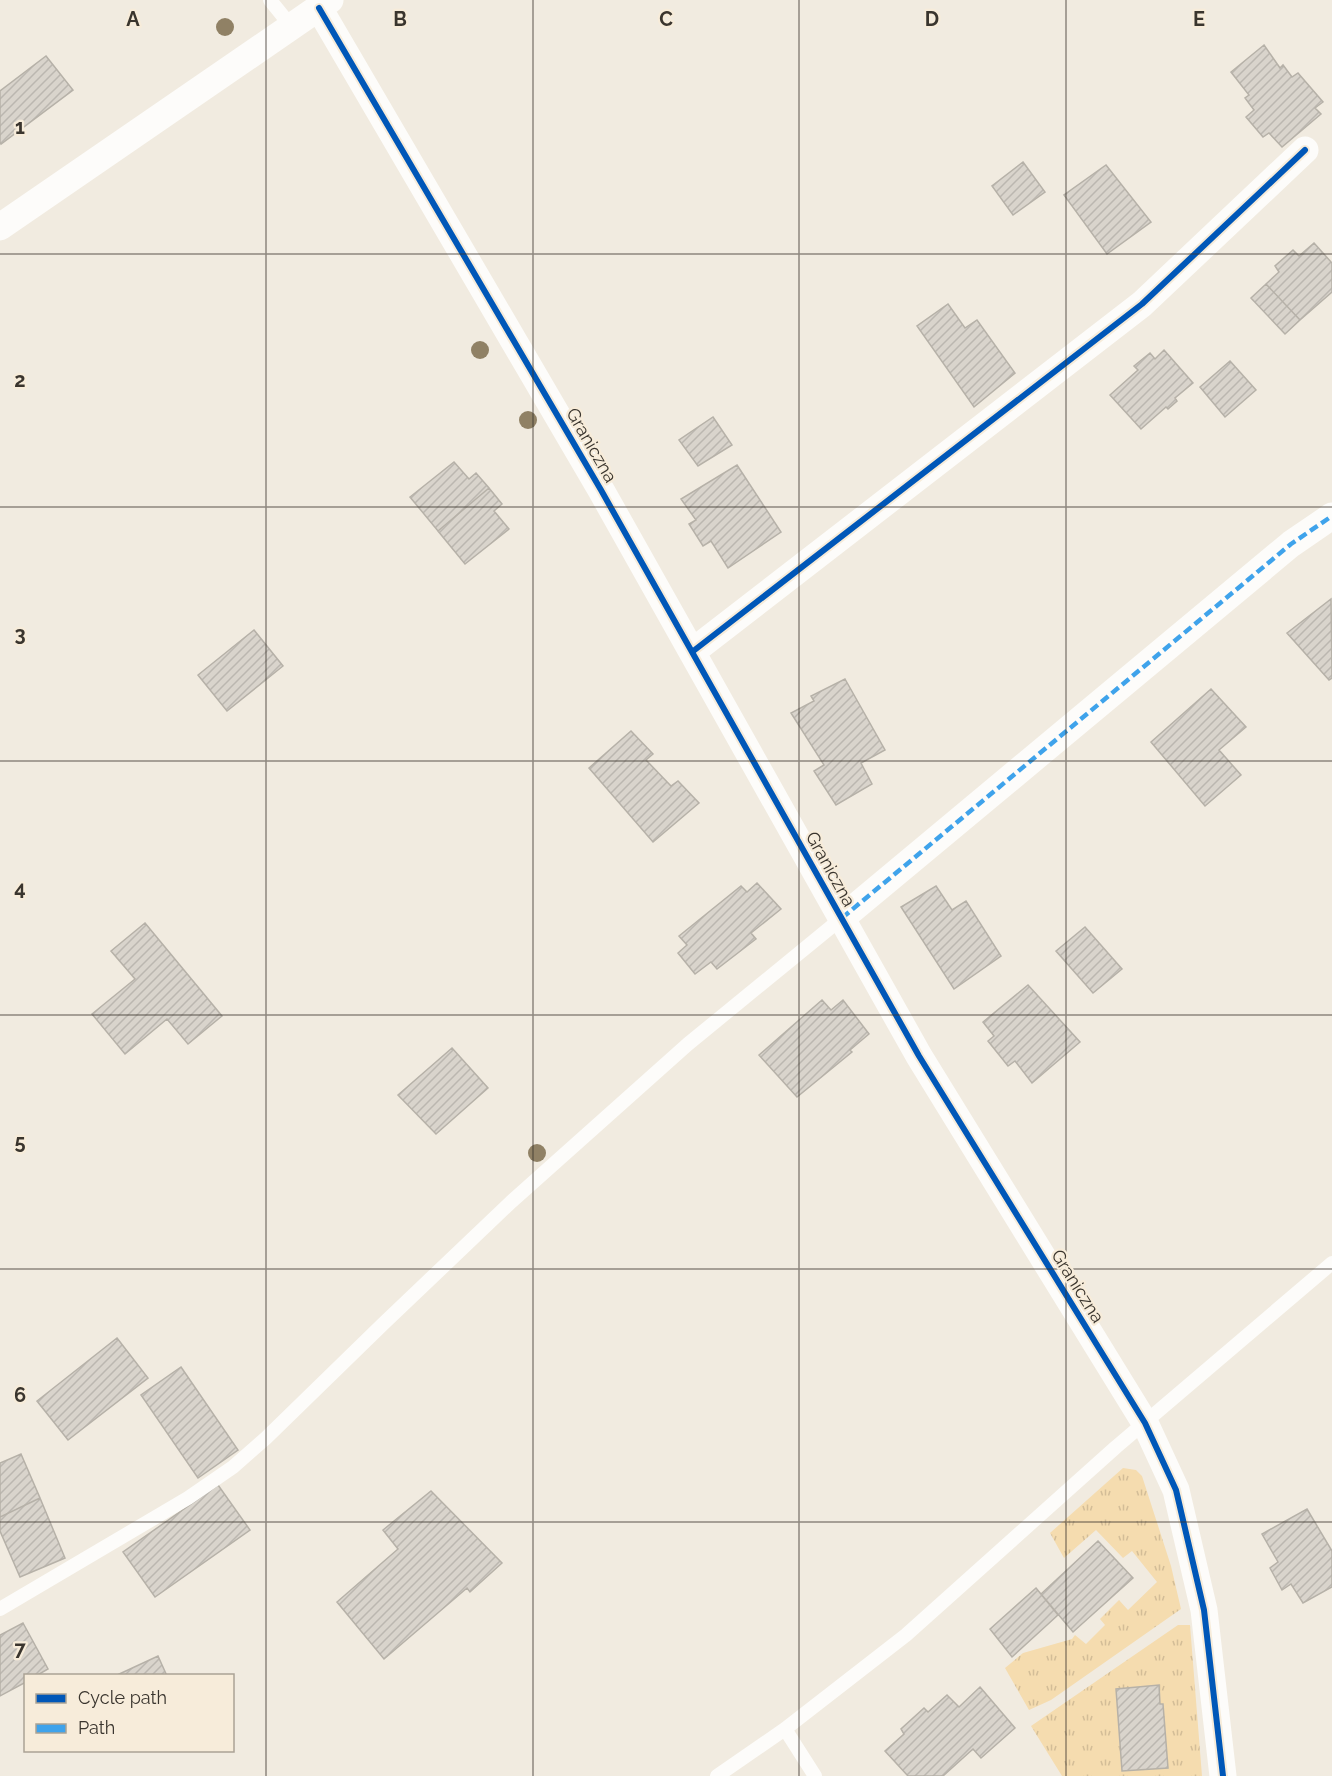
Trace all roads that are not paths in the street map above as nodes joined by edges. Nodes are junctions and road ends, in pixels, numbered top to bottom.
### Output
1 (270, 0) edge
2 (324, 4) edge
3 (291, 26) junction
4 (1305, 150) dead end
5 (0, 227) edge
6 (1332, 516) edge
7 (692, 652) junction
8 (842, 918) junction
9 (1332, 1263) edge
10 (1145, 1423) junction
11 (0, 1609) edge
12 (785, 1730) junction
13 (717, 1776) edge
14 (815, 1776) edge
15 (1222, 1776) edge

1 - 3 lane
2 - 3 street
2 - 7 street, Graniczna
3 - 5 street
4 - 7 street
6 - 8 street
7 - 8 street, Graniczna
8 - 10 street, Graniczna
8 - 11 lane
9 - 10 lane
10 - 12 lane
10 - 15 street, Graniczna
12 - 13 lane
12 - 14 lane

